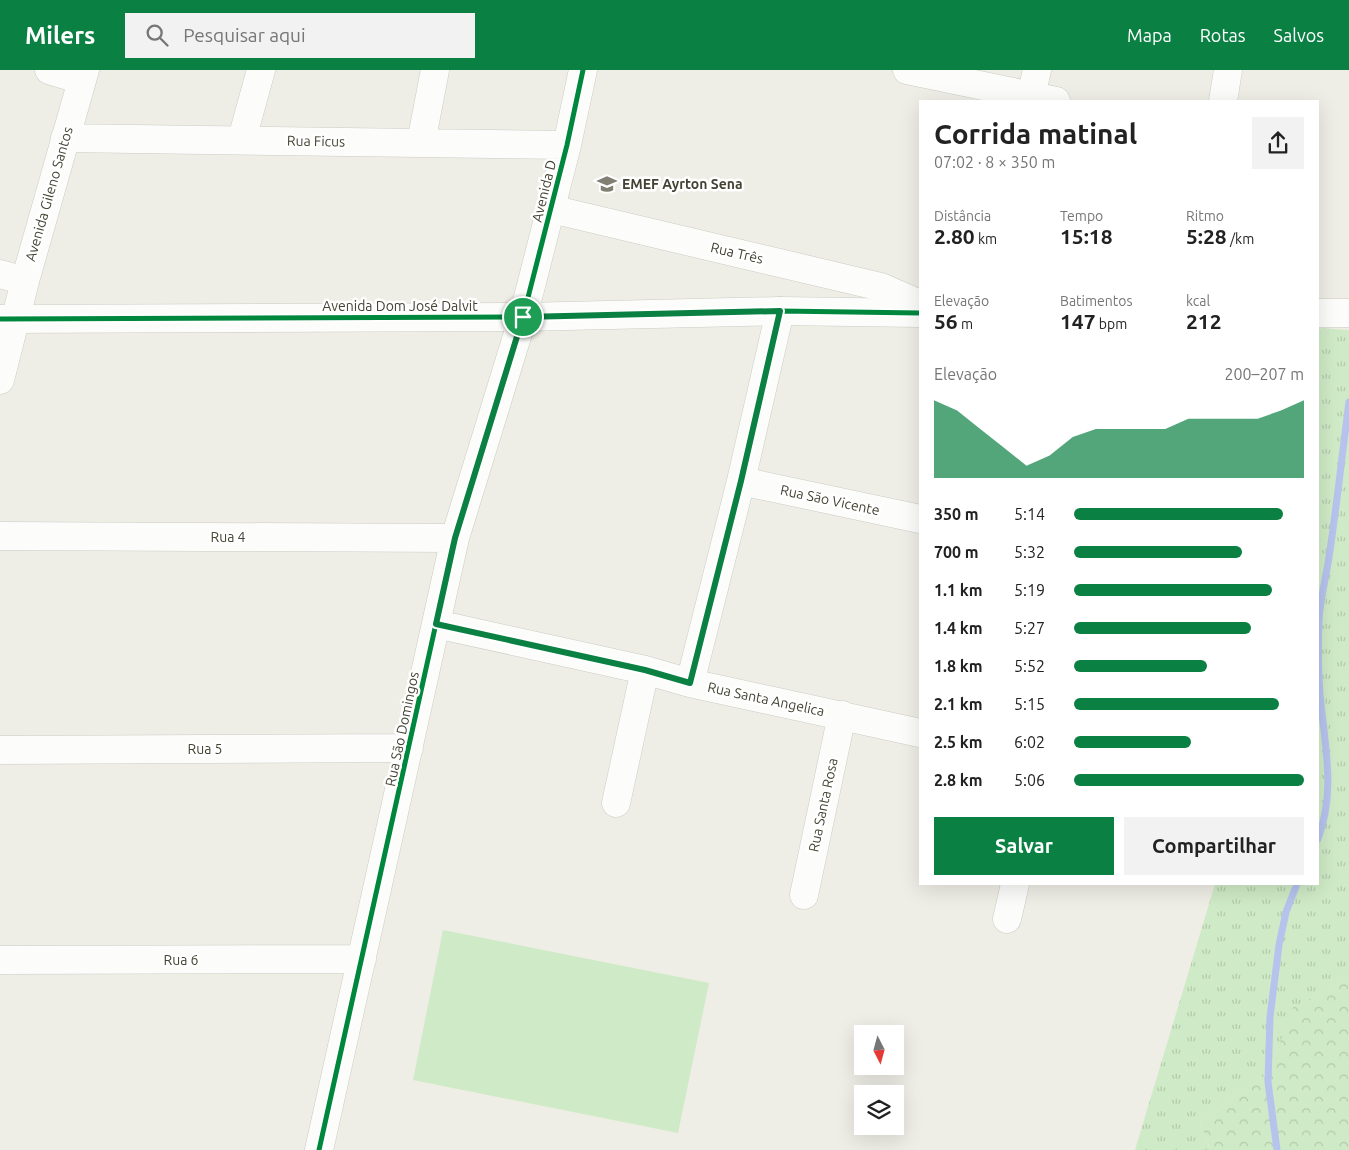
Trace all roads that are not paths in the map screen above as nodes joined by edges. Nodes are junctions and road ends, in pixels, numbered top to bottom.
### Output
1 (49, 70) edge
2 (262, 70) edge
3 (435, 70) edge
4 (583, 70) edge
5 (907, 70) edge
6 (1037, 70) edge
7 (1228, 70) edge
8 (84, 75) edge
9 (1039, 100) edge
10 (1223, 100) edge
11 (65, 138) junction
12 (242, 139) junction
13 (421, 143) junction
14 (567, 145) junction
15 (551, 209) junction
16 (12, 278) edge
17 (919, 304) edge
18 (780, 311) junction
19 (919, 313) edge
20 (1319, 313) edge
21 (1349, 313) edge
22 (523, 317) junction
23 (8, 319) edge
24 (0, 380) edge
25 (741, 481) junction
26 (919, 518) edge
27 (0, 536) edge
28 (455, 538) junction
29 (436, 624) junction
30 (645, 670) junction
31 (690, 683) junction
32 (842, 715) junction
33 (919, 733) edge
34 (409, 748) junction
35 (0, 750) edge
36 (616, 803) dead end
37 (1015, 885) edge
38 (804, 895) dead end
39 (1007, 919) dead end
40 (362, 959) junction
41 (0, 960) edge
42 (320, 1150) edge

1 - 8 street
2 - 12 street
3 - 13 street
4 - 14 street, Avenida D
5 - 9 street
6 - 9 street
7 - 10 street
8 - 11 street, Avenida Gileno Santos
11 - 12 street, Rua Ficus
11 - 16 street, Avenida Gileno Santos
12 - 13 street, Rua Ficus
13 - 14 street, Rua Ficus
14 - 15 street, Avenida D
15 - 17 street, Rua Três
15 - 22 street, Avenida D
16 - 23 street, Avenida Gileno Santos
18 - 19 street, Avenida Dom José Dalvit
18 - 22 street, Avenida Dom José Dalvit
18 - 25 street
20 - 21 street
22 - 23 street, Avenida Dom José Dalvit
22 - 28 street, Rua São Domingos
23 - 24 street, Avenida Gileno Santos
25 - 26 street, Rua São Vicente
25 - 31 street
27 - 28 street, Rua 4
28 - 29 street, Rua São Domingos
29 - 30 street, Rua Santa Angelica
29 - 34 street, Rua São Domingos
30 - 31 street, Rua Santa Angelica
30 - 36 street
31 - 32 street, Rua Santa Angelica
32 - 33 street, Rua Santa Angelica
32 - 38 street, Rua Santa Rosa
34 - 35 street, Rua 5
34 - 40 street, Rua São Domingos
37 - 39 street
40 - 41 street, Rua 6
40 - 42 street, Rua São Domingos

